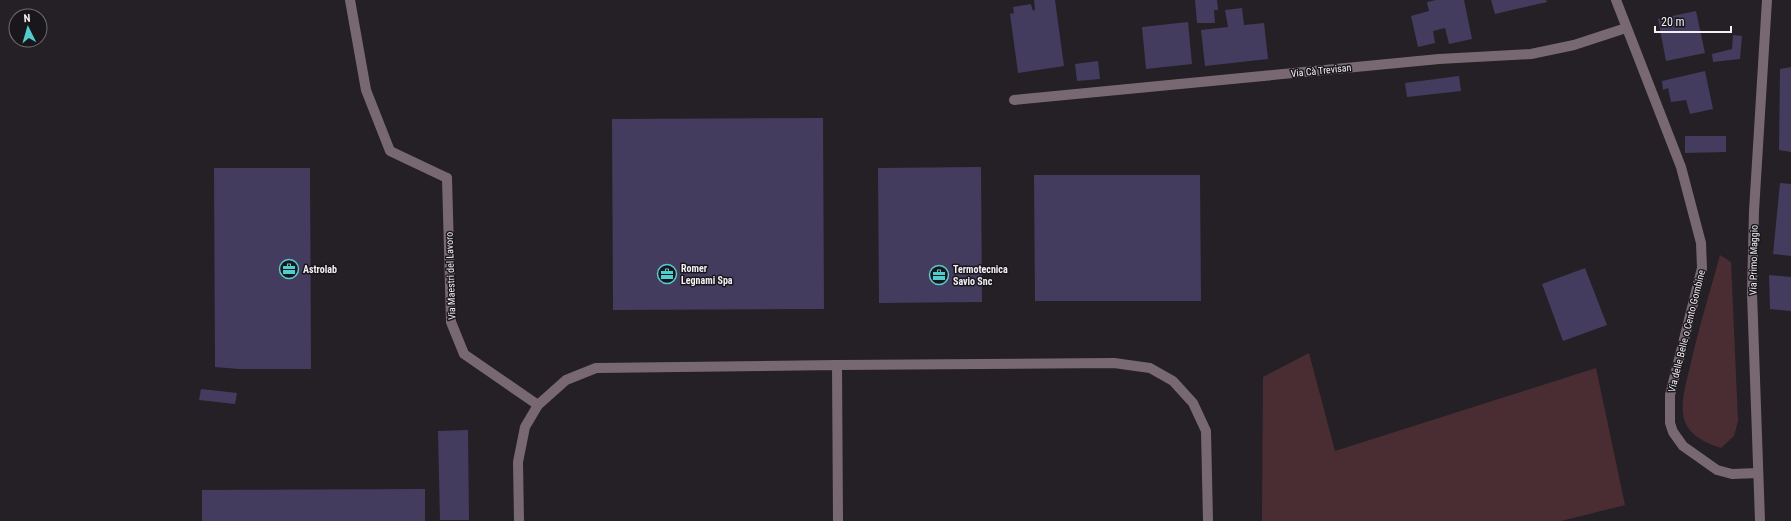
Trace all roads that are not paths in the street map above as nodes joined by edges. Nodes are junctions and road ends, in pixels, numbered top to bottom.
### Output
1 (350, 0) edge
2 (1616, 0) edge
3 (1767, 0) edge
4 (1626, 28) junction
5 (1014, 100) dead end
6 (837, 365) junction
7 (538, 406) junction
8 (1758, 473) junction
9 (519, 521) edge
10 (838, 521) edge
11 (1208, 521) edge
12 (1760, 521) edge

1 - 7 street, Via Maestri del Lavoro
2 - 4 street, Via delle Belle o Cento Gombine
3 - 8 street, Via Primo Maggio
4 - 5 street, Via Cà Trevisan
4 - 8 street, Via delle Belle o Cento Gombine
6 - 7 street
6 - 10 street
6 - 11 street
7 - 9 street
8 - 12 street, Via Primo Maggio

